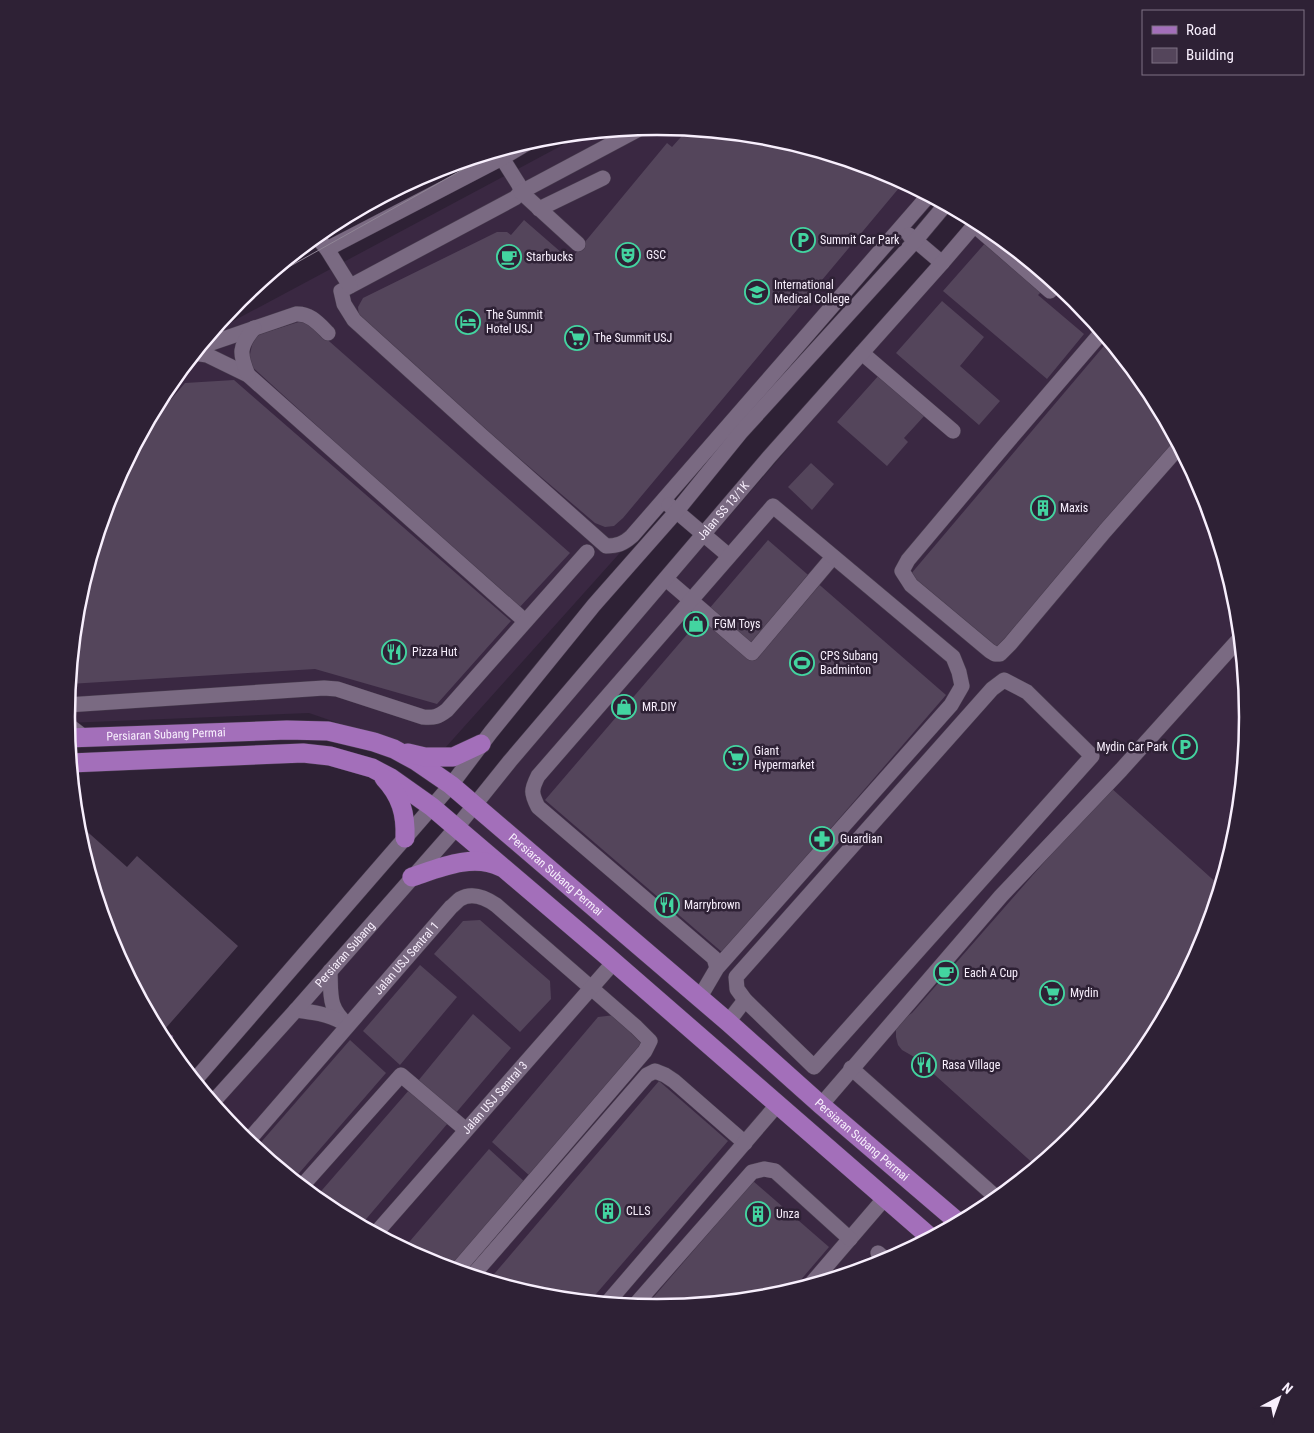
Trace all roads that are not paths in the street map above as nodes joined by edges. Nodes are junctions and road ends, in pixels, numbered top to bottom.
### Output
1 (627, 136) edge
2 (511, 153) edge
3 (502, 158) junction
4 (602, 178) dead end
5 (521, 192) junction
6 (925, 200) edge
7 (539, 209) junction
8 (942, 209) edge
9 (901, 228) junction
10 (972, 228) edge
11 (915, 240) junction
12 (321, 242) edge
13 (578, 244) dead end
14 (327, 249) junction
15 (1010, 254) edge
16 (942, 263) junction
17 (350, 286) junction
18 (1050, 291) dead end
19 (254, 328) junction
20 (328, 333) dead end
21 (1098, 337) edge
22 (210, 343) edge
23 (862, 353) junction
24 (201, 354) edge
25 (248, 375) junction
26 (953, 431) dead end
27 (1175, 452) edge
28 (663, 500) junction
29 (676, 512) junction
30 (704, 534) junction
31 (586, 552) dead end
32 (729, 556) junction
33 (833, 557) junction
34 (666, 579) junction
35 (691, 600) junction
36 (525, 621) junction
37 (1234, 644) edge
38 (75, 704) edge
39 (76, 738) edge
40 (482, 744) junction
41 (394, 749) junction
42 (77, 764) edge
43 (377, 771) junction
44 (451, 785) junction
45 (474, 805) junction
46 (432, 807) junction
47 (456, 827) junction
48 (405, 838) junction
49 (509, 871) junction
50 (412, 877) junction
51 (614, 962) junction
52 (717, 968) junction
53 (330, 971) junction
54 (591, 988) junction
55 (700, 997) junction
56 (745, 1000) junction
57 (296, 1010) junction
58 (728, 1022) junction
59 (348, 1026) junction
60 (851, 1068) junction
61 (199, 1076) edge
62 (217, 1098) edge
63 (777, 1105) junction
64 (821, 1105) junction
65 (466, 1130) junction
66 (253, 1135) edge
67 (745, 1143) junction
68 (307, 1181) edge
69 (991, 1192) edge
70 (884, 1199) junction
71 (953, 1218) edge
72 (380, 1228) edge
73 (925, 1233) edge
74 (850, 1239) junction
75 (462, 1265) edge
76 (477, 1270) edge
77 (818, 1276) edge
78 (613, 1297) edge
79 (641, 1298) edge

1 - 5 street
2 - 3 street
3 - 5 street
3 - 14 street
4 - 7 street
5 - 7 street
5 - 17 street
6 - 9 street
7 - 13 street
8 - 11 street
9 - 11 street
9 - 28 street
10 - 16 street, Jalan SS 13/1K
11 - 16 street
11 - 29 street
12 - 14 street
14 - 17 street
15 - 18 street
16 - 23 street, Jalan SS 13/1K
17 - 28 street
19 - 20 street
19 - 22 street
19 - 25 street
21 - 27 street
23 - 26 street
23 - 30 street, Jalan SS 13/1K
24 - 25 street
25 - 36 street
28 - 29 street
29 - 30 street
29 - 40 street
30 - 32 street
30 - 34 street, Jalan SS 13/1K
31 - 36 street
32 - 33 street
32 - 35 street
33 - 35 street
33 - 52 street
34 - 35 street
34 - 45 street, Jalan SS 13/1K
35 - 52 street
36 - 38 street
37 - 60 street
39 - 41 main road, Persiaran Subang Permai
40 - 41 main road
40 - 44 street
41 - 44 main road, Persiaran Subang Permai
42 - 43 main road, Persiaran Subang Permai
43 - 46 main road, Persiaran Subang Permai
43 - 48 main road
44 - 45 main road, Persiaran Subang Permai
44 - 46 street
45 - 47 street, Persiaran Subang
45 - 55 main road, Persiaran Subang Permai
46 - 47 main road, Persiaran Subang Permai
46 - 48 street
47 - 49 main road, Persiaran Subang Permai
47 - 50 street, Persiaran Subang
48 - 61 street
49 - 50 main road
49 - 51 main road, Persiaran Subang Permai
50 - 53 street, Persiaran Subang
51 - 54 street, Jalan USJ Sentral 3
51 - 63 main road, Persiaran Subang Permai
52 - 55 street
53 - 57 street, Persiaran Subang
53 - 59 street
54 - 59 street, Jalan USJ Sentral 1
54 - 65 street, Jalan USJ Sentral 3
54 - 75 street, Jalan USJ Sentral 1
55 - 58 main road, Persiaran Subang Permai
56 - 56 street
56 - 58 street
57 - 59 street
57 - 62 street, Persiaran Subang
58 - 64 main road, Persiaran Subang Permai
59 - 66 street, Jalan USJ Sentral 1
60 - 64 street
60 - 69 street
63 - 67 street
63 - 70 main road, Persiaran Subang Permai
64 - 71 main road, Persiaran Subang Permai
65 - 68 street
65 - 72 street, Jalan USJ Sentral 3
67 - 76 street
67 - 78 street
70 - 73 main road, Persiaran Subang Permai
70 - 74 street
74 - 77 street
74 - 79 street

